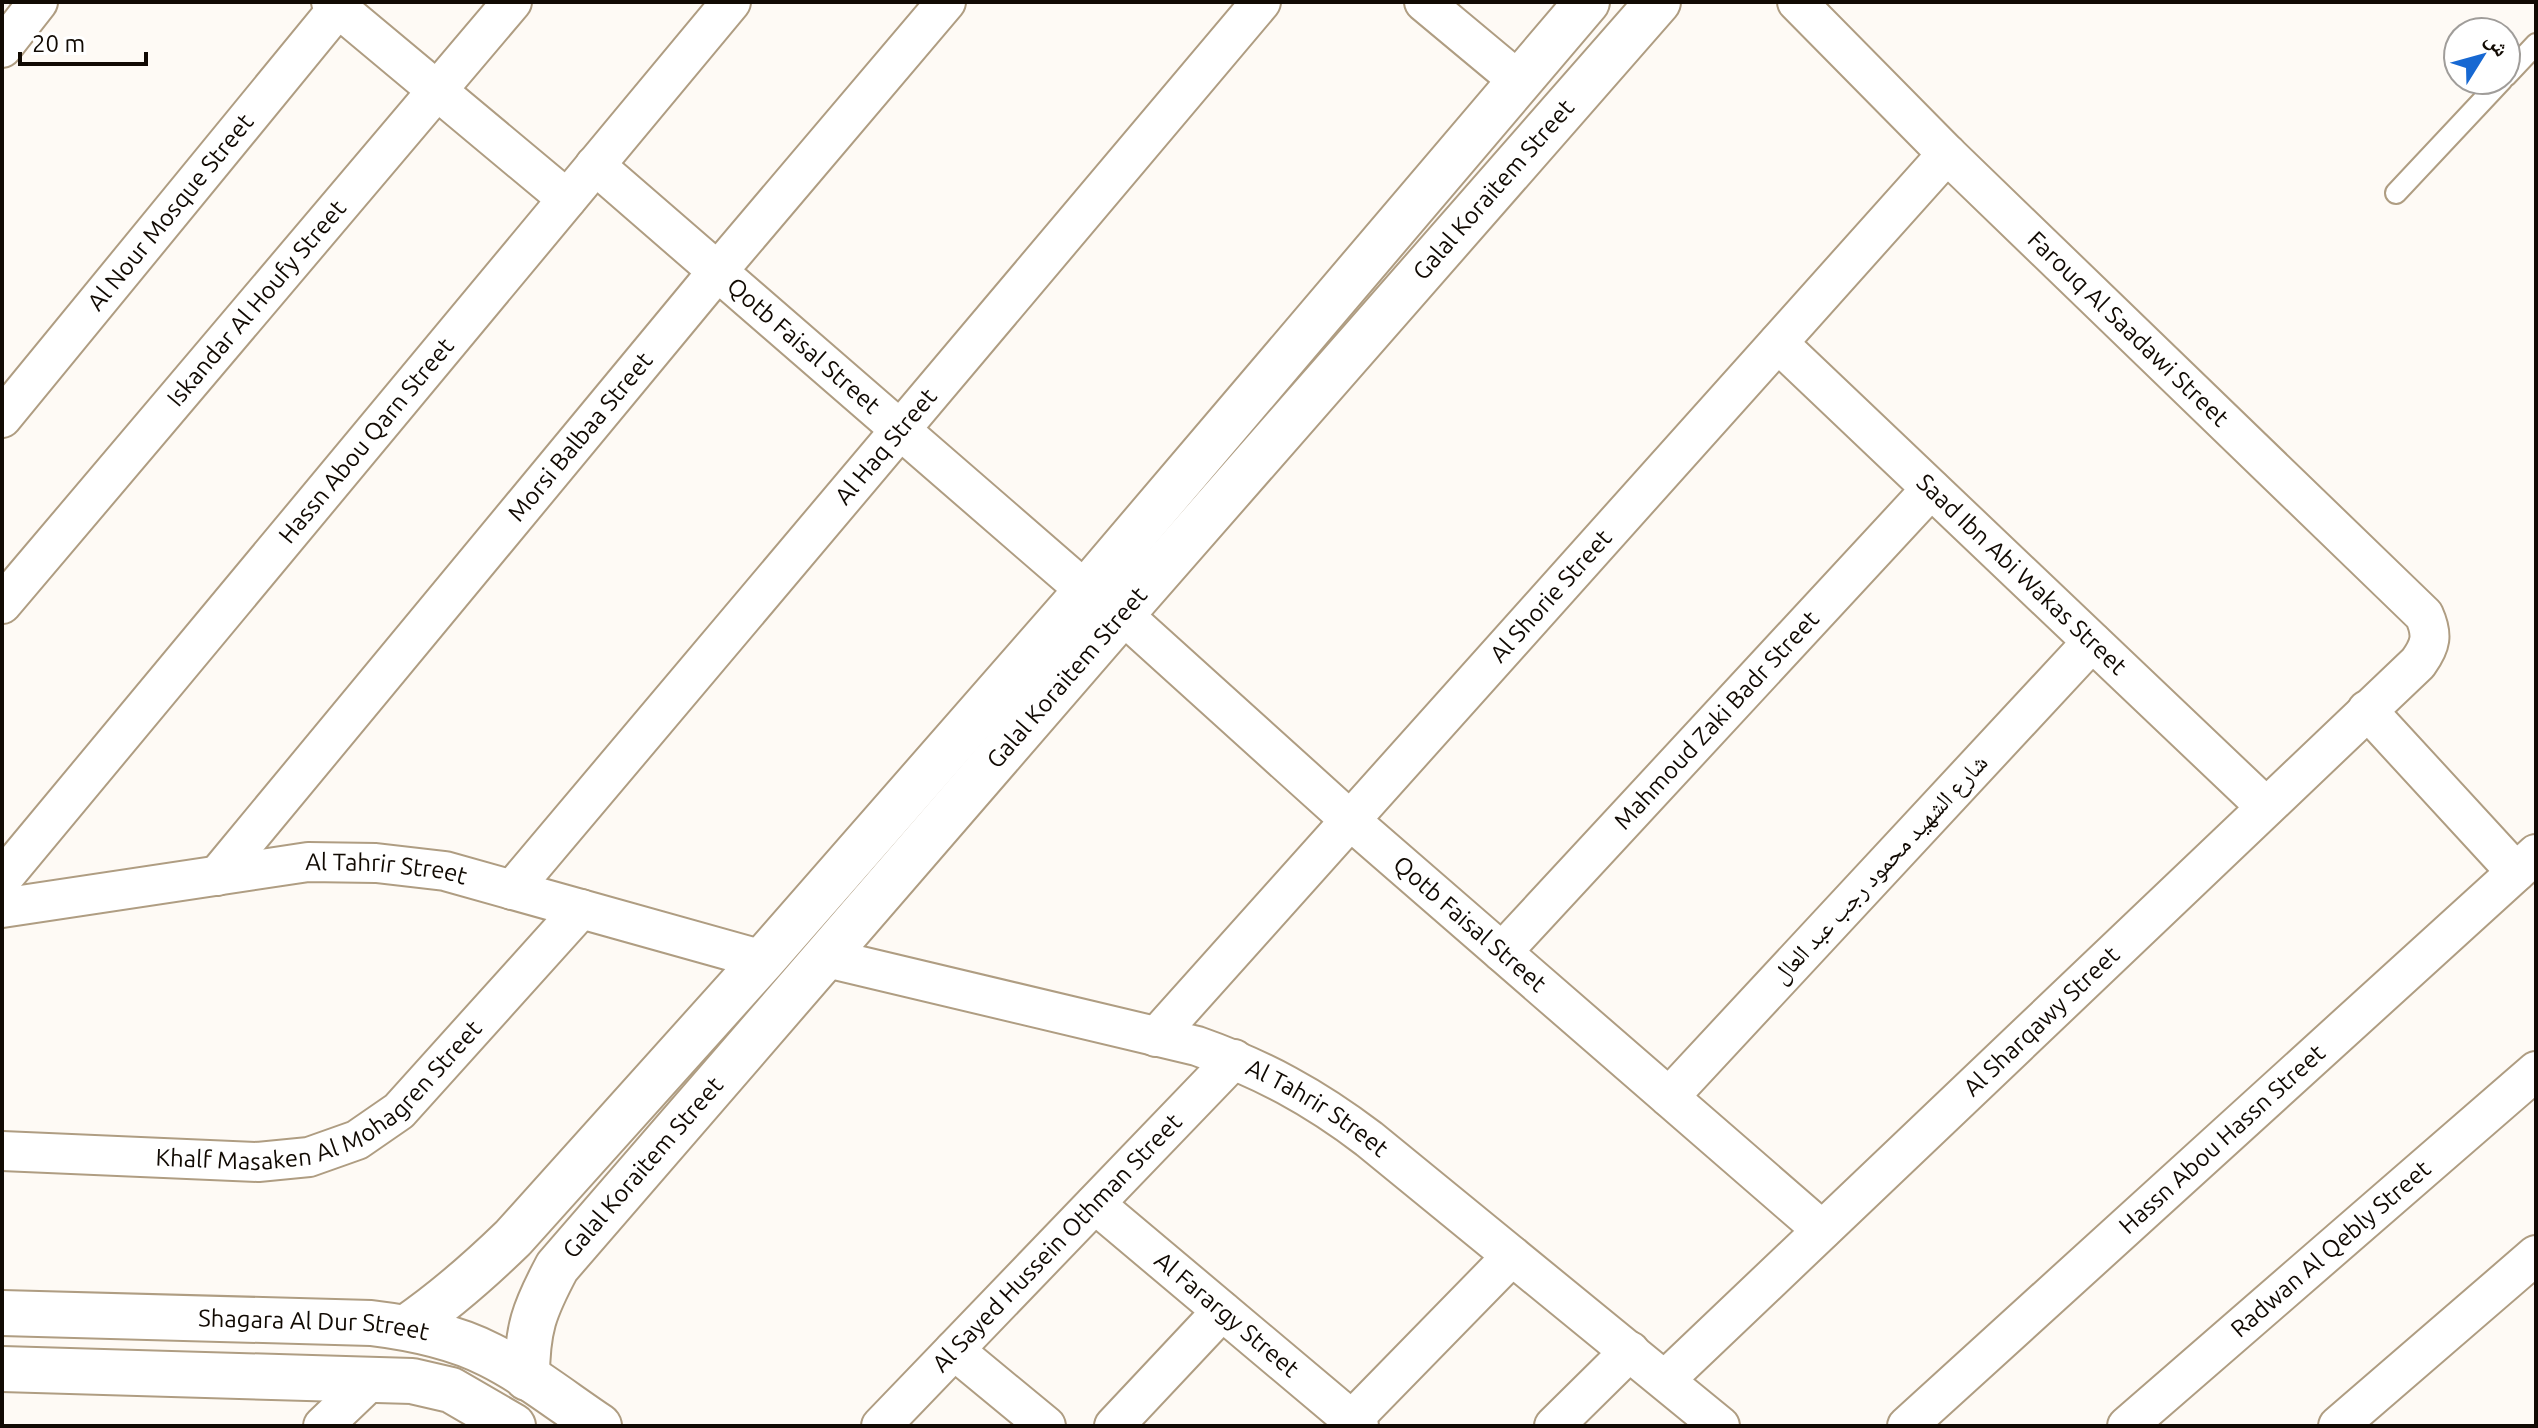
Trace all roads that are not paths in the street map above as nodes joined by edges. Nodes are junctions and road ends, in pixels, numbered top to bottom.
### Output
1 (38, 2) edge
2 (512, 2) edge
3 (731, 2) edge
4 (946, 2) edge
5 (1261, 2) edge
6 (1424, 2) edge
7 (1587, 2) edge
8 (1658, 2) edge
9 (1797, 2) edge
10 (334, 5) edge
11 (2536, 44) edge
12 (2, 48) edge
13 (2522, 59) edge
14 (1520, 82) junction
15 (437, 90) junction
16 (2487, 96) edge
17 (1947, 154) junction
18 (595, 165) junction
19 (2396, 193) dead end
20 (567, 199) junction
21 (717, 272) junction
22 (1778, 343) junction
23 (1261, 387) junction
24 (1294, 417) junction
25 (2, 418) edge
26 (899, 431) junction
27 (1931, 489) junction
28 (1086, 591) junction
29 (4, 597) edge
30 (1122, 614) junction
31 (2092, 642) junction
32 (2418, 663) joint
33 (2367, 710) junction
34 (2266, 807) junction
35 (1351, 821) junction
36 (2526, 863) edge
37 (217, 876) junction
38 (2, 879) edge
39 (512, 890) junction
40 (2, 908) edge
41 (581, 909) junction
42 (1502, 952) junction
43 (827, 958) junction
44 (763, 960) junction
45 (1156, 1037) junction
46 (1234, 1059) junction
47 (2536, 1071) edge
48 (1669, 1097) junction
49 (2, 1151) edge
50 (544, 1204) junction
51 (1095, 1204) junction
52 (1822, 1230) junction
53 (584, 1237) junction
54 (2536, 1255) edge
55 (1512, 1256) junction
56 (1222, 1311) junction
57 (2, 1313) edge
58 (407, 1327) junction
59 (954, 1350) junction
60 (1630, 1351) junction
61 (2, 1369) edge
62 (527, 1378) junction
63 (371, 1380) junction
64 (1665, 1380) junction
65 (491, 1420) edge
66 (1352, 1424) edge
67 (323, 1426) edge
68 (599, 1426) edge
69 (881, 1426) edge
70 (1046, 1426) edge
71 (1114, 1426) edge
72 (1554, 1426) edge
73 (1720, 1426) edge
74 (1907, 1426) edge
75 (2127, 1426) edge
76 (2338, 1426) edge

1 - 12 street
2 - 15 street, Iskandar Al Houfy Street
3 - 18 street, Hassn Abou Qarn Street
4 - 21 street, Morsi Balbaa Street
5 - 26 street, Al Haq Street
6 - 14 street
7 - 14 main road, Galal Koraitem Street
8 - 24 main road, Galal Koraitem Street
9 - 17 street, Farouq Al Saadawi Street
10 - 15 street
10 - 25 street, Al Nour Mosque Street
11 - 13 lane
14 - 23 main road, Galal Koraitem Street
15 - 20 street
15 - 29 street, Iskandar Al Houfy Street
16 - 19 lane
17 - 22 street, Al Shorie Street
17 - 32 street, Farouq Al Saadawi Street
18 - 20 street, Hassn Abou Qarn Street
18 - 21 street, Qotb Faisal Street
20 - 38 street, Hassn Abou Qarn Street
21 - 26 street, Qotb Faisal Street
21 - 37 street, Morsi Balbaa Street
22 - 27 street, Saad Ibn Abi Wakas Street
22 - 35 street, Al Shorie Street
23 - 24 main road
23 - 28 main road, Galal Koraitem Street
24 - 30 main road, Galal Koraitem Street
26 - 28 street, Qotb Faisal Street
26 - 39 street, Al Haq Street
27 - 31 street, Saad Ibn Abi Wakas Street
27 - 42 street, Mahmoud Zaki Badr Street
28 - 44 main road, Galal Koraitem Street
30 - 35 street, Qotb Faisal Street
30 - 43 main road, Galal Koraitem Street
31 - 34 street, Saad Ibn Abi Wakas Street
31 - 48 street, شارع الشهيد محمود رجب عبد العال
32 - 33 street, Al Sharqawy Street
33 - 34 street, Al Sharqawy Street
33 - 36 street
34 - 52 street, Al Sharqawy Street
35 - 42 street, Qotb Faisal Street
35 - 45 street, Al Shorie Street
36 - 74 street, Hassn Abou Hassn Street
37 - 39 street, Al Tahrir Street
37 - 40 street, Al Tahrir Street
39 - 41 street, Al Tahrir Street
41 - 44 street, Al Tahrir Street
41 - 49 street, Khalf Masaken Al Mohagren Street
42 - 48 street, Qotb Faisal Street
43 - 45 street, Al Tahrir Street
43 - 53 main road, Galal Koraitem Street
44 - 50 main road, Galal Koraitem Street
45 - 46 street, Al Tahrir Street
46 - 51 street, Al Sayed Hussein Othman Street
46 - 55 street, Al Tahrir Street
47 - 75 street, Radwan Al Qebly Street
48 - 52 street, Qotb Faisal Street
50 - 53 main road
50 - 58 main road, Galal Koraitem Street
51 - 56 street, Al Farargy Street
51 - 59 street, Al Sayed Hussein Othman Street
52 - 64 street, Al Sharqawy Street
53 - 62 main road, Galal Koraitem Street
54 - 76 street
55 - 60 street, Al Tahrir Street
55 - 66 street
56 - 66 street, Al Farargy Street
56 - 71 street
57 - 58 main road, Shagara Al Dur Street
58 - 62 main road, Shagara Al Dur Street
59 - 69 street, Al Sayed Hussein Othman Street
59 - 70 street
60 - 64 street, Al Tahrir Street
60 - 72 street
61 - 63 main road, Shagara Al Dur Street
62 - 68 main road, Shagara Al Dur Street
63 - 65 main road, Shagara Al Dur Street
63 - 67 street
64 - 73 street, Al Tahrir Street

